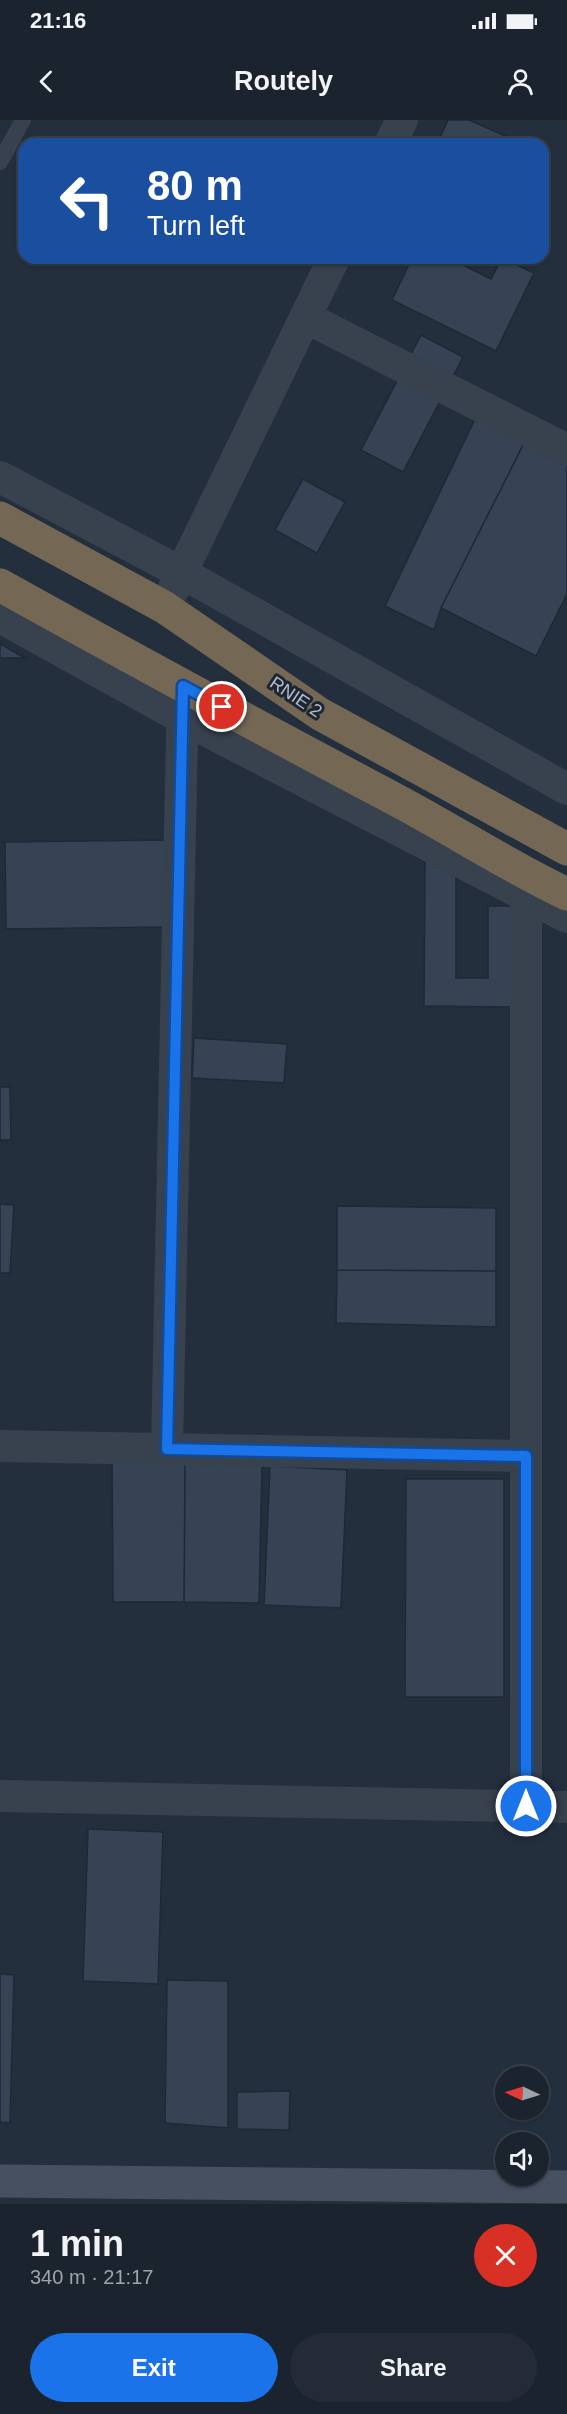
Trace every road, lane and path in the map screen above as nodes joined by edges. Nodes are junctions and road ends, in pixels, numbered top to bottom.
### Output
1 (23, 120) edge
2 (402, 120) edge
3 (393, 138) edge
4 (0, 162) edge
5 (331, 264) edge
6 (305, 316) junction
7 (567, 450) edge
8 (0, 477) edge
9 (0, 518) edge
10 (182, 573) junction
11 (0, 585) edge
12 (164, 607) junction
13 (0, 618) edge
14 (183, 686) junction
15 (182, 718) junction
16 (567, 789) edge
17 (567, 849) edge
18 (530, 887) junction
19 (567, 894) edge
20 (567, 917) edge
21 (0, 1446) edge
22 (167, 1449) junction
23 (526, 1456) junction
24 (0, 1796) edge
25 (526, 1806) junction
26 (567, 1807) edge
27 (0, 2181) edge
28 (567, 2187) edge

1 - 4 lane
2 - 3 street
5 - 6 street
6 - 7 street
6 - 10 street
8 - 10 street
9 - 12 highway, RNIE 2 / RNIE 2
10 - 12 street
10 - 16 street
11 - 14 highway
12 - 17 highway, RNIE 2 / RNIE 2
13 - 15 street
14 - 15 street
14 - 18 highway
15 - 18 street
15 - 22 street
18 - 19 highway
18 - 20 street
18 - 23 street
21 - 22 street
22 - 23 street
23 - 25 street
24 - 25 street
25 - 26 street
27 - 28 street

